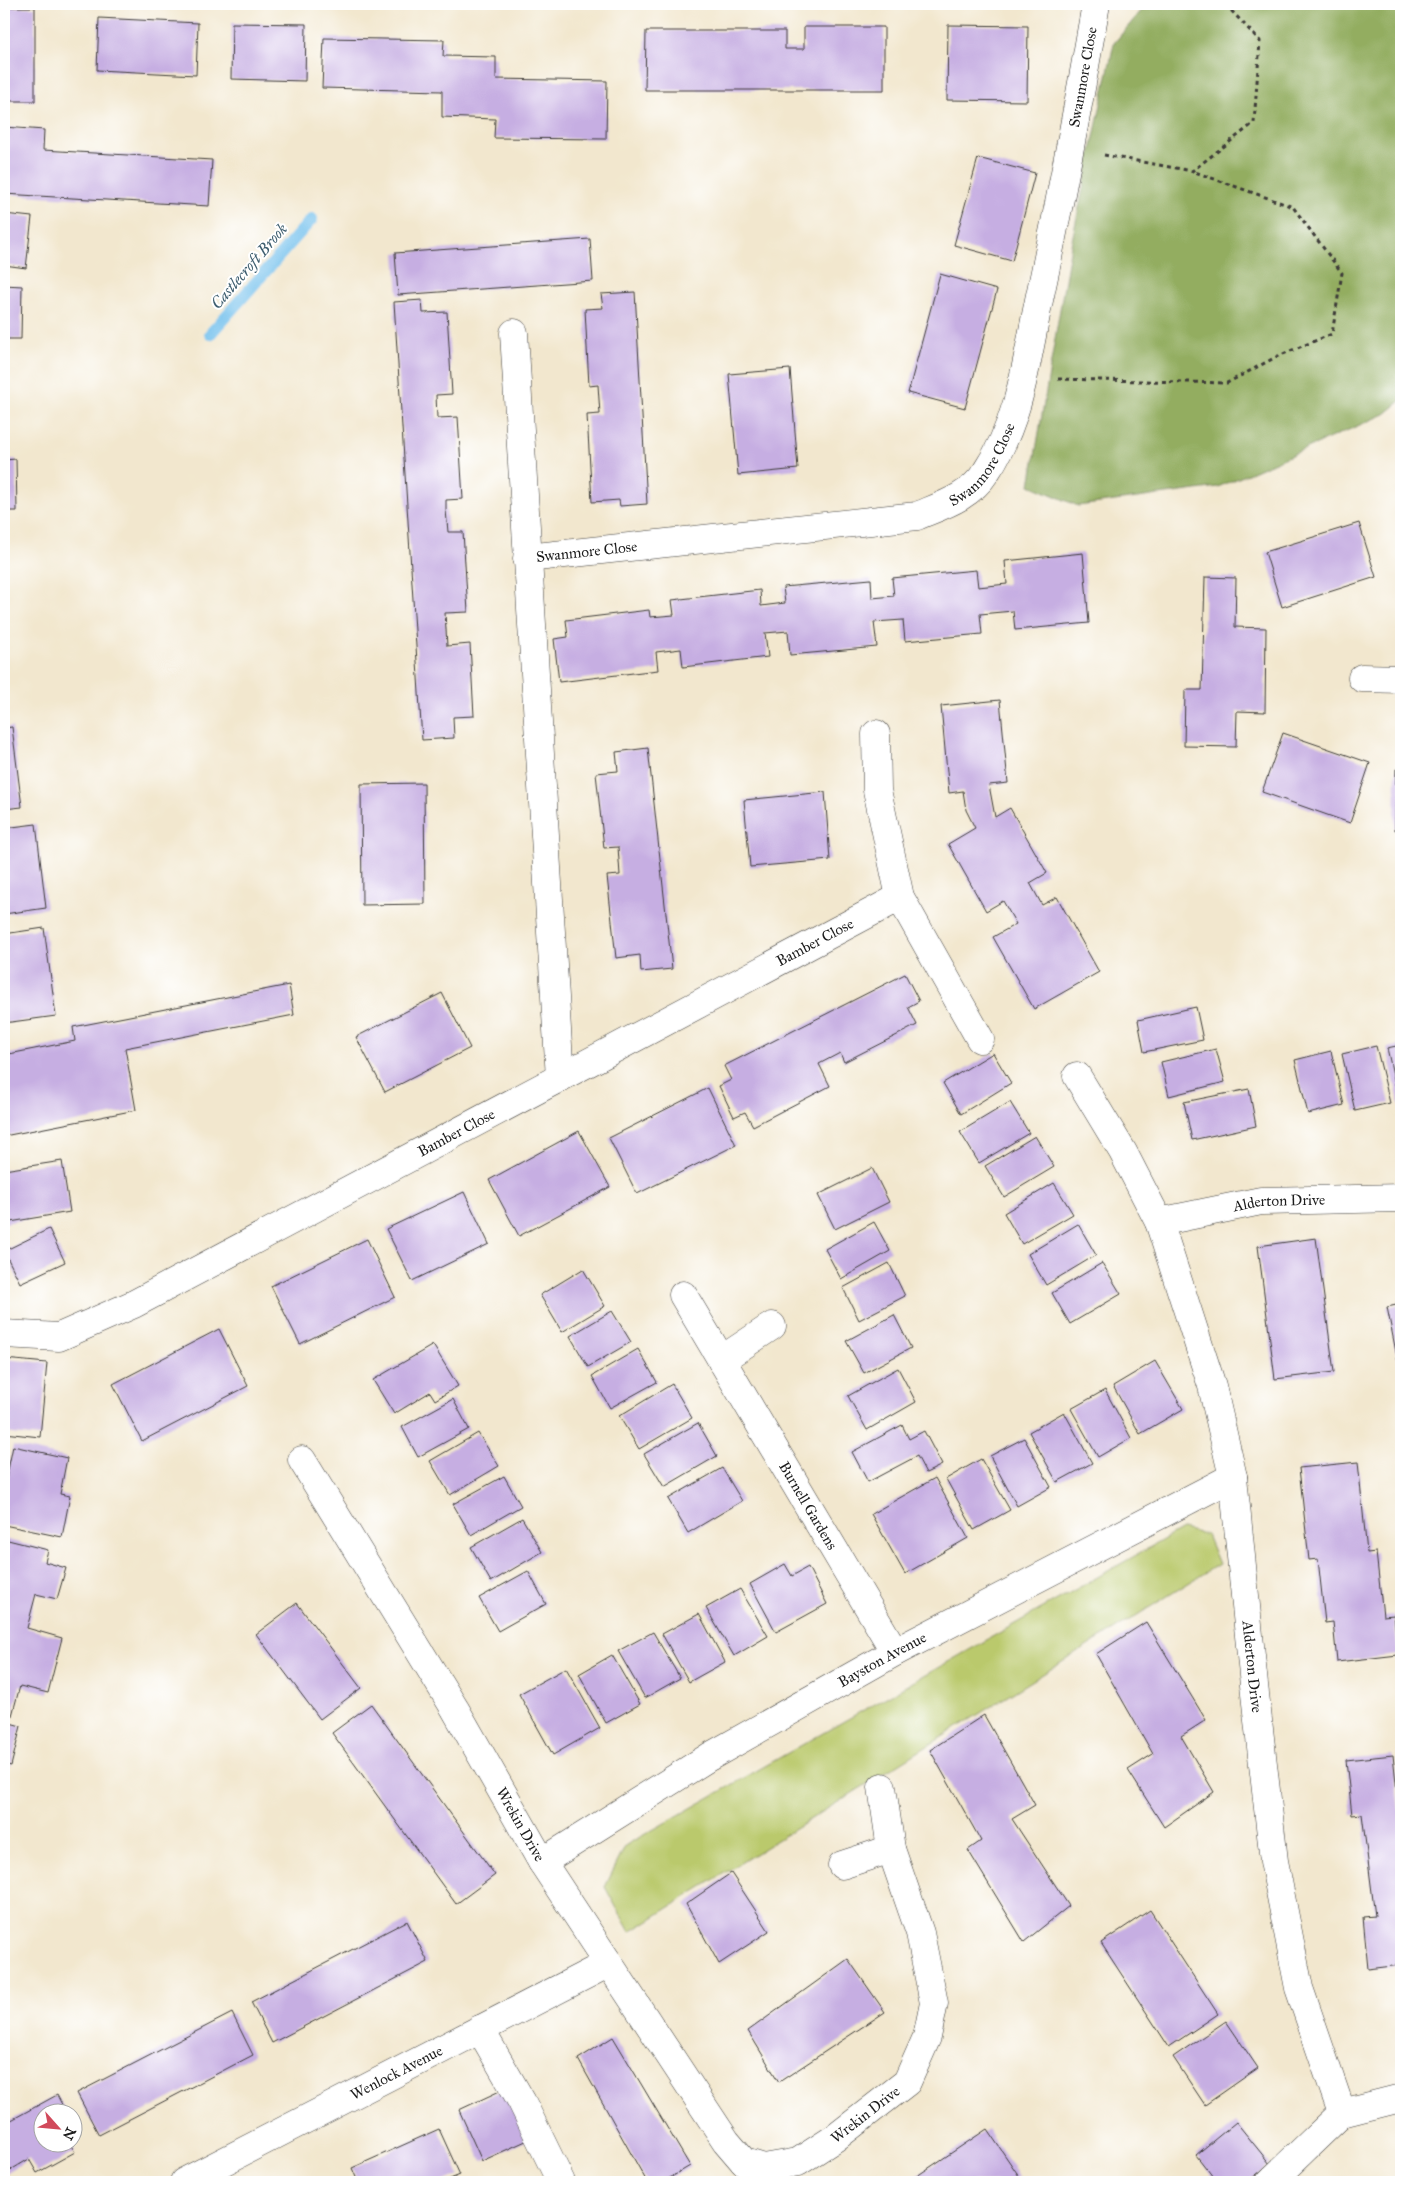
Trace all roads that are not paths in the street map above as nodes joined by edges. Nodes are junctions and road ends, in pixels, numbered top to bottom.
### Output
1 (1096, 4) edge
2 (514, 333) dead end
3 (527, 558) junction
4 (1362, 678) dead end
5 (1401, 678) edge
6 (876, 734) dead end
7 (900, 897) junction
8 (980, 1039) dead end
9 (1077, 1076) dead end
10 (560, 1078) junction
11 (1401, 1198) edge
12 (1159, 1222) junction
13 (683, 1295) dead end
14 (772, 1326) dead end
15 (4, 1334) edge
16 (722, 1360) junction
17 (302, 1460) dead end
18 (1233, 1477) junction
19 (895, 1652) junction
20 (882, 1787) dead end
21 (891, 1849) junction
22 (542, 1862) junction
23 (842, 1865) dead end
24 (609, 1963) junction
25 (480, 2029) junction
26 (1397, 2098) dead end
27 (1342, 2113) junction
28 (767, 2175) edge
29 (198, 2179) edge
30 (561, 2182) edge
31 (1270, 2182) edge

1 - 3 street, Swanmore Close
2 - 3 street
3 - 10 street
4 - 5 street
6 - 7 street
7 - 8 street
7 - 10 street, Bamber Close
9 - 12 street, Alderton Drive
10 - 15 street, Bamber Close
11 - 12 street, Alderton Drive
12 - 18 street, Alderton Drive
13 - 16 street, Burnell Gardens
14 - 16 street
16 - 19 street, Burnell Gardens
17 - 22 street, Wrekin Drive
18 - 19 street, Bayston Avenue
18 - 27 street, Alderton Drive
19 - 22 street, Bayston Avenue
20 - 21 street, Wrekin Drive
21 - 23 street
21 - 28 street, Wrekin Drive
22 - 24 street, Wrekin Drive
24 - 25 street, Wenlock Avenue
24 - 28 street, Wrekin Drive
25 - 29 street, Wenlock Avenue
25 - 30 street
26 - 27 street
27 - 31 street

